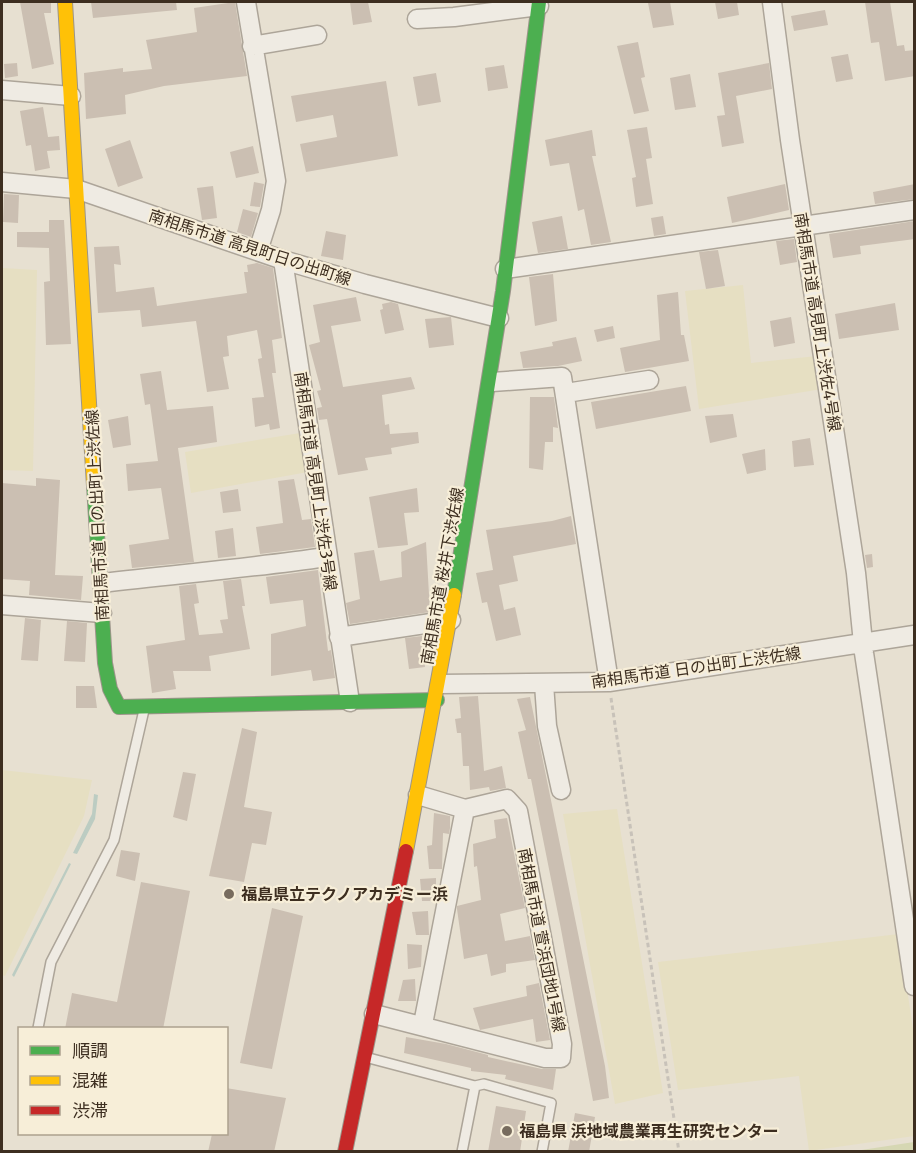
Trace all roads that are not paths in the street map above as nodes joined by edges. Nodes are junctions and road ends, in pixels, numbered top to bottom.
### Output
1 (65, 2) edge
2 (246, 2) edge
3 (772, 2) edge
4 (539, 4) edge
5 (417, 19) dead end
6 (317, 35) dead end
7 (252, 46) junction
8 (2, 90) edge
9 (71, 96) junction
10 (2, 182) edge
11 (76, 189) junction
12 (915, 210) edge
13 (804, 226) junction
14 (258, 250) junction
15 (283, 260) junction
16 (505, 270) junction
17 (499, 318) junction
18 (649, 380) dead end
19 (492, 382) junction
20 (566, 393) junction
21 (326, 557) junction
22 (102, 583) junction
23 (2, 604) edge
24 (102, 613) junction
25 (451, 620) junction
26 (915, 635) edge
27 (339, 637) junction
28 (863, 643) junction
29 (609, 682) junction
30 (544, 684) junction
31 (438, 692) junction
32 (350, 702) junction
33 (145, 708) junction
34 (561, 790) dead end
35 (418, 795) junction
36 (465, 809) junction
37 (915, 986) edge
38 (374, 1014) junction
39 (423, 1024) junction
40 (38, 1027) edge
41 (364, 1057) junction
42 (475, 1086) junction
43 (345, 1152) edge
44 (462, 1152) edge
45 (542, 1152) edge

1 - 9 street, 南相馬市道 日の出町上渋佐線
2 - 7 street
3 - 13 street, 南相馬市道 高見町上渋佐4号線
4 - 5 street
4 - 16 street, 南相馬市道 桜井下渋佐線
6 - 7 street
7 - 14 street
8 - 9 street
9 - 11 street, 南相馬市道 日の出町上渋佐線
10 - 11 street, 南相馬市道 高見町日の出町線
11 - 14 street, 南相馬市道 高見町日の出町線
11 - 22 street, 南相馬市道 日の出町上渋佐線
12 - 13 street
13 - 16 street
13 - 28 street, 南相馬市道 高見町上渋佐4号線
14 - 15 street, 南相馬市道 高見町日の出町線
15 - 17 street, 南相馬市道 高見町日の出町線
15 - 21 street, 南相馬市道 高見町上渋佐3号線
16 - 17 street, 南相馬市道 桜井下渋佐線
17 - 19 street, 南相馬市道 桜井下渋佐線
18 - 20 street
19 - 20 street
19 - 25 street, 南相馬市道 桜井下渋佐線
20 - 29 street
21 - 22 street
21 - 27 street, 南相馬市道 高見町上渋佐3号線
22 - 24 street, 南相馬市道 日の出町上渋佐線
23 - 24 street
24 - 33 street, 南相馬市道 日の出町上渋佐線
25 - 27 street
25 - 31 street, 南相馬市道 桜井下渋佐線
26 - 28 street, 南相馬市道 日の出町上渋佐線
27 - 32 street, 南相馬市道 高見町上渋佐3号線
28 - 29 street, 南相馬市道 日の出町上渋佐線
28 - 37 street, 南相馬市道 高見町上渋佐4号線
29 - 30 street, 南相馬市道 日の出町上渋佐線
30 - 31 street, 南相馬市道 日の出町上渋佐線
30 - 34 street
31 - 32 street, 南相馬市道 日の出町上渋佐線
31 - 35 street, 南相馬市道 桜井下渋佐線
32 - 33 street, 南相馬市道 日の出町上渋佐線
33 - 40 lane
35 - 36 street, 南相馬市道 萱浜団地1号線
35 - 38 street, 南相馬市道 桜井下渋佐線
36 - 39 street
36 - 39 street, 南相馬市道 萱浜団地1号線
38 - 39 street, 南相馬市道 萱浜団地1号線
38 - 41 street, 南相馬市道 桜井下渋佐線
41 - 42 lane
41 - 43 street, 南相馬市道 桜井下渋佐線
42 - 44 lane
42 - 45 lane

